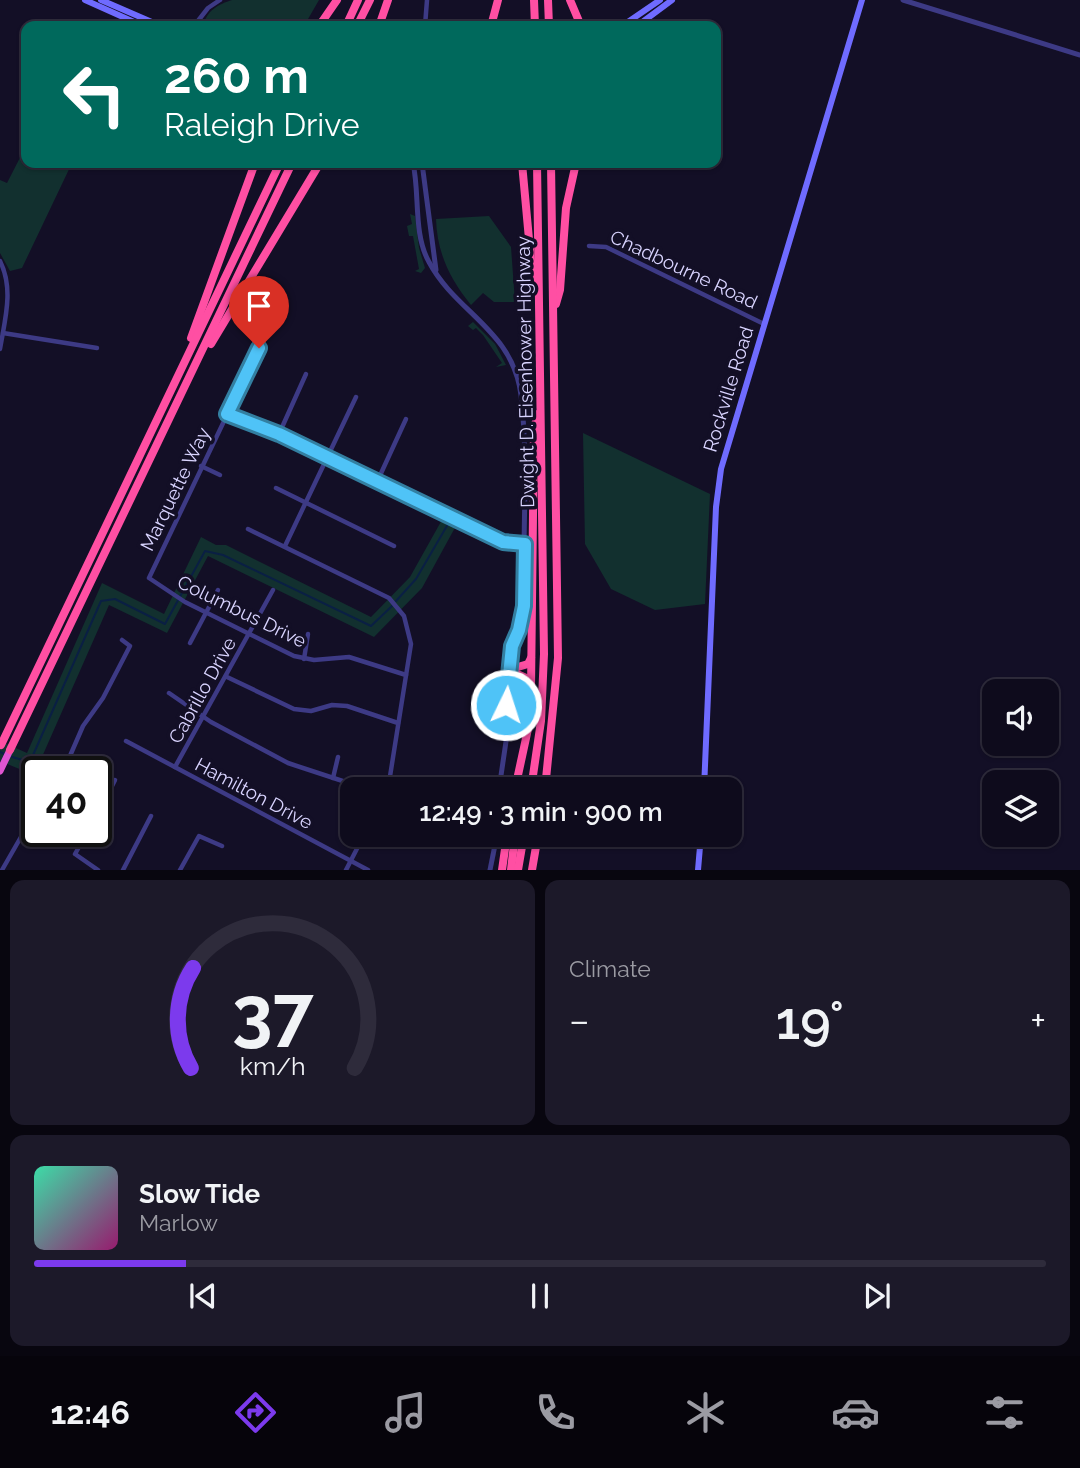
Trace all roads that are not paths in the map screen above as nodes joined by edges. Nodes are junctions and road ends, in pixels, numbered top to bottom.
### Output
1 (85, 0) edge
2 (101, 0) edge
3 (220, 0) edge
4 (337, 0) edge
5 (358, 0) edge
6 (370, 0) edge
7 (388, 0) edge
8 (427, 0) edge
9 (498, 0) edge
10 (534, 0) edge
11 (548, 0) edge
12 (570, 0) edge
13 (660, 0) edge
14 (673, 0) edge
15 (862, 0) edge
16 (867, 0) edge
17 (903, 0) edge
18 (861, 12) junction
19 (132, 21) edge
20 (149, 21) edge
21 (198, 21) edge
22 (322, 21) edge
23 (348, 21) edge
24 (360, 21) edge
25 (381, 21) edge
26 (425, 21) edge
27 (492, 21) edge
28 (535, 21) edge
29 (549, 21) edge
30 (579, 21) edge
31 (629, 21) edge
32 (644, 21) edge
33 (1080, 55) edge
34 (253, 168) edge
35 (278, 168) edge
36 (290, 168) edge
37 (317, 168) edge
38 (414, 168) edge
39 (423, 168) edge
40 (522, 168) edge
41 (537, 168) edge
42 (551, 168) edge
43 (575, 168) edge
44 (589, 246) dead end
45 (0, 261) edge
46 (436, 270) junction
47 (538, 287) junction
48 (553, 314) junction
49 (764, 324) junction
50 (2, 332) junction
51 (97, 348) dead end
52 (259, 348) dead end
53 (0, 349) edge
54 (191, 373) junction
55 (306, 374) dead end
56 (173, 387) junction
57 (356, 397) dead end
58 (540, 407) junction
59 (227, 414) junction
60 (406, 419) dead end
61 (279, 434) junction
62 (328, 459) junction
63 (201, 466) junction
64 (220, 475) dead end
65 (377, 482) junction
66 (276, 488) dead end
67 (306, 503) junction
68 (248, 529) dead end
69 (525, 544) junction
70 (285, 546) junction
71 (394, 546) dead end
72 (149, 578) joint
73 (218, 590) dead end
74 (273, 590) dead end
75 (206, 613) junction
76 (249, 634) junction
77 (308, 634) dead end
78 (122, 640) dead end
79 (190, 643) dead end
80 (533, 654) junction
81 (304, 659) junction
82 (508, 670) junction
83 (406, 675) junction
84 (227, 677) junction
85 (531, 689) junction
86 (169, 693) dead end
87 (205, 716) junction
88 (397, 723) junction
89 (126, 741) dead end
90 (1, 746) edge
91 (10, 750) joint
92 (70, 756) edge
93 (338, 758) dead end
94 (175, 767) junction
95 (0, 771) edge
96 (390, 777) edge
97 (500, 777) edge
98 (519, 777) edge
99 (533, 777) edge
100 (546, 777) edge
101 (705, 777) edge
102 (333, 778) junction
103 (115, 780) dead end
104 (340, 780) edge
105 (112, 785) edge
106 (151, 817) dead end
107 (21, 837) edge
108 (222, 846) dead end
109 (79, 847) edge
110 (358, 847) edge
111 (505, 847) edge
112 (513, 847) edge
113 (522, 847) edge
114 (536, 847) edge
115 (700, 847) edge
116 (493, 848) edge
117 (534, 858) junction
118 (351, 860) junction
119 (2, 870) edge
120 (99, 870) edge
121 (123, 870) edge
122 (180, 870) edge
123 (345, 870) edge
124 (368, 870) edge
125 (490, 870) edge
126 (502, 870) edge
127 (511, 870) edge
128 (518, 870) edge
129 (532, 870) edge
130 (538, 870) edge
131 (698, 870) edge

1 - 19 main road
2 - 20 main road
3 - 21 street
4 - 22 highway
5 - 23 highway
6 - 24 highway
7 - 25 highway
8 - 26 street
9 - 27 highway
10 - 28 highway
11 - 29 highway
12 - 30 highway
13 - 31 main road
14 - 32 main road
15 - 18 main road, Rockville Road
16 - 18 main road, Rockville Road
17 - 33 street
18 - 49 main road, Rockville Road
34 - 56 highway
35 - 56 highway
36 - 54 highway
37 - 54 highway
38 - 46 street
39 - 46 street
40 - 47 highway
41 - 47 highway, Dwight D. Eisenhower Highway
42 - 48 highway, Dwight D. Eisenhower Highway
43 - 48 highway
44 - 49 street, Chadbourne Road
45 - 50 street
46 - 69 street
47 - 58 highway, Dwight D. Eisenhower Highway
48 - 100 highway, Dwight D. Eisenhower Highway
49 - 101 main road, Rockville Road
50 - 51 street
50 - 53 street
52 - 59 street, Marquette Way
54 - 91 highway
55 - 61 street
56 - 90 highway
57 - 62 street
58 - 80 highway
58 - 99 highway, Dwight D. Eisenhower Highway
59 - 61 street
59 - 63 street, Marquette Way
60 - 65 street
61 - 62 street
62 - 65 street
62 - 67 street
63 - 64 street
63 - 72 street, Marquette Way
65 - 69 street
66 - 67 street
67 - 70 street
67 - 71 street
68 - 70 street
69 - 82 street
70 - 83 street
72 - 75 street, Columbus Drive
73 - 75 street
74 - 76 street, Cabrillo Drive
75 - 76 street, Columbus Drive
75 - 79 street
76 - 81 street, Columbus Drive
76 - 84 street, Cabrillo Drive
77 - 81 street
78 - 92 street
80 - 82 highway
80 - 85 highway
81 - 83 street, Columbus Drive
82 - 85 highway
82 - 97 street
83 - 88 street
84 - 87 street, Cabrillo Drive
84 - 88 street
85 - 98 highway
86 - 87 street
87 - 94 street, Cabrillo Drive
87 - 102 street
88 - 96 street
89 - 94 street, Hamilton Drive
91 - 95 highway
93 - 102 street
94 - 118 street, Hamilton Drive
102 - 104 street
103 - 105 street
106 - 121 street
107 - 119 street
108 - 122 street
109 - 120 street
110 - 118 street
111 - 126 highway
112 - 127 highway
113 - 128 highway
114 - 117 highway
115 - 131 main road
116 - 125 street
117 - 129 highway
117 - 130 highway
118 - 123 street
118 - 124 street, Hamilton Drive

